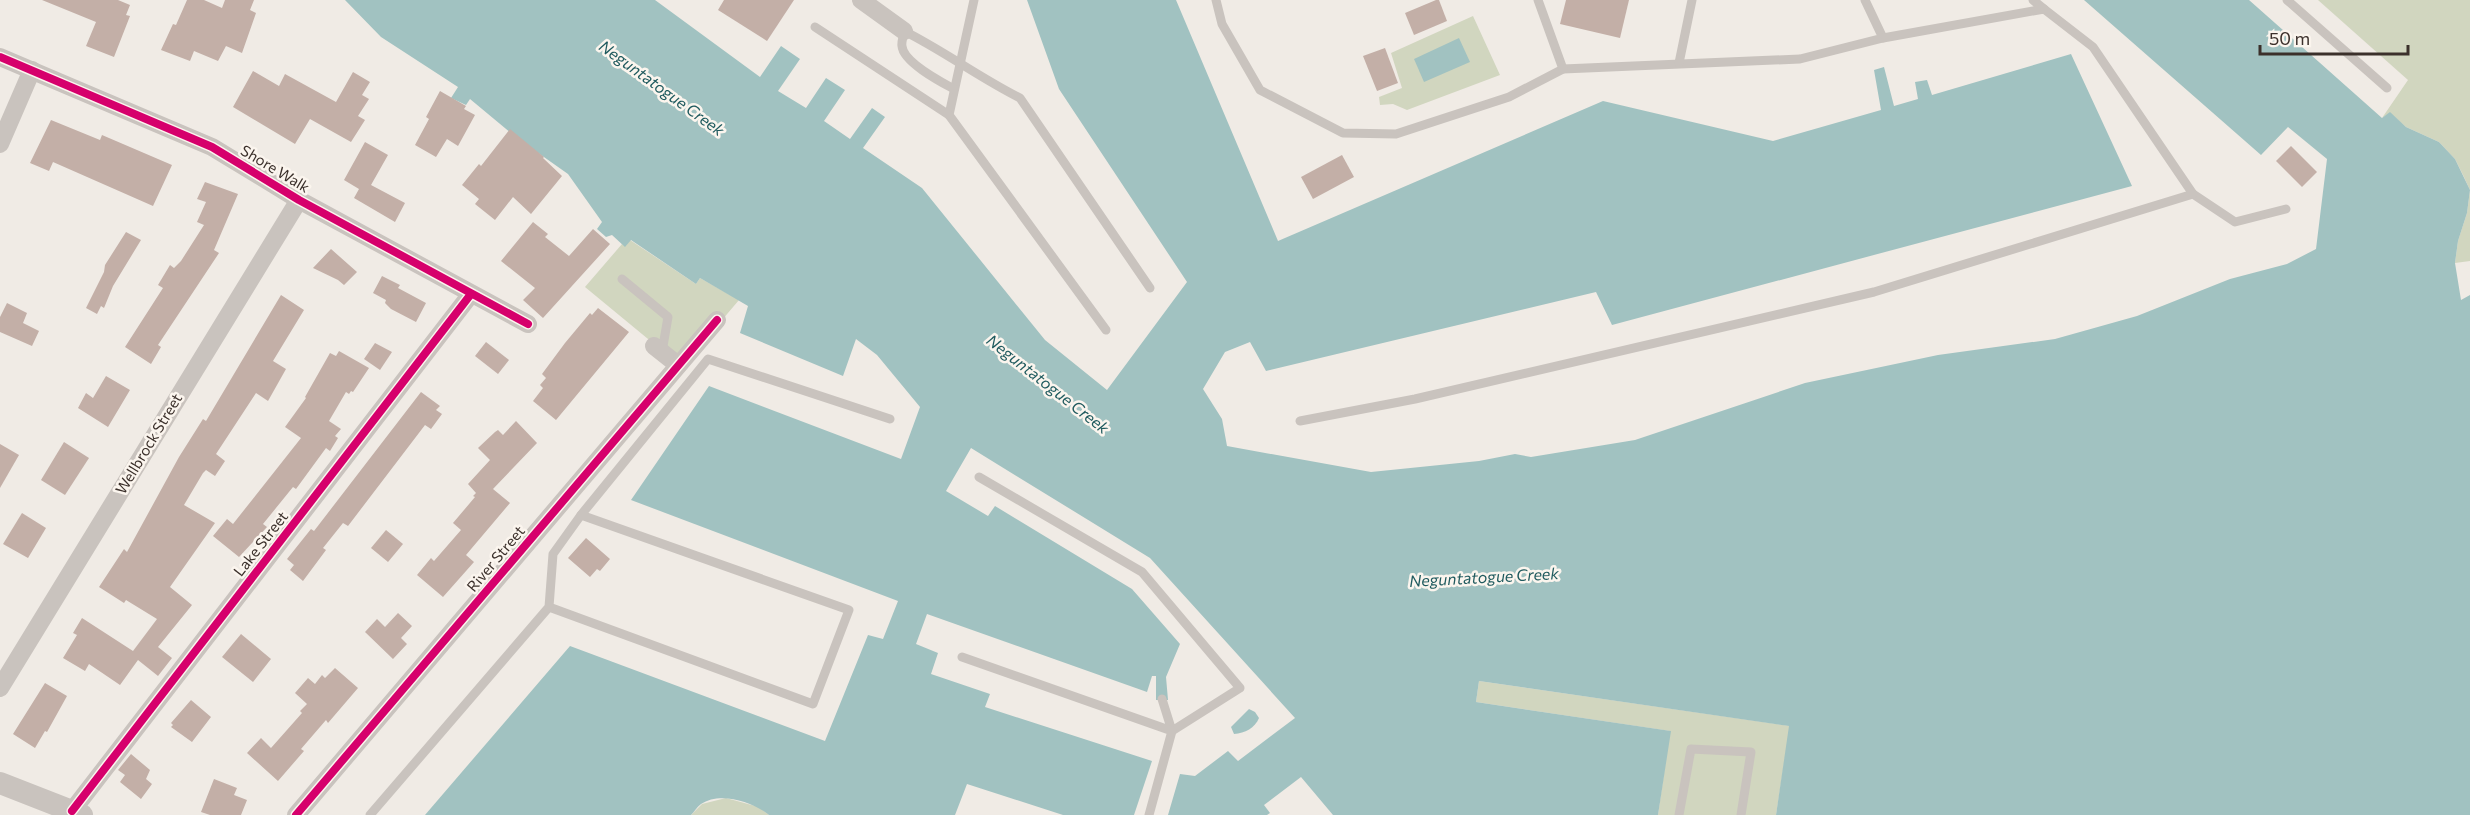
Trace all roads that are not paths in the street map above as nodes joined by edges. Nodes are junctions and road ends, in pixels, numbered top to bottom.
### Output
1 (861, 0) edge
2 (974, 0) edge
3 (1216, 0) edge
4 (1538, 0) edge
5 (1692, 0) edge
6 (1865, 0) edge
7 (2032, 0) edge
8 (2288, 0) edge
9 (2044, 9) junction
10 (815, 27) dead end
11 (904, 31) junction
12 (1883, 38) junction
13 (0, 57) edge
14 (959, 63) junction
15 (1679, 63) junction
16 (1563, 69) junction
17 (32, 70) junction
18 (2387, 88) dead end
19 (954, 89) junction
20 (949, 115) junction
21 (0, 144) edge
22 (2193, 194) junction
23 (299, 200) junction
24 (2286, 209) dead end
25 (622, 279) dead end
26 (1150, 288) dead end
27 (471, 294) junction
28 (717, 320) dead end
29 (528, 324) dead end
30 (1106, 330) dead end
31 (658, 349) joint
32 (678, 365) junction
33 (890, 419) dead end
34 (1300, 422) dead end
35 (979, 477) dead end
36 (581, 515) junction
37 (549, 607) junction
38 (962, 657) dead end
39 (0, 688) edge
40 (1162, 699) dead end
41 (1172, 731) junction
42 (0, 783) edge
43 (77, 813) edge
44 (296, 815) edge
45 (370, 815) edge
46 (1149, 815) edge
47 (1679, 815) edge
48 (1742, 815) edge

1 - 11 street
2 - 14 lane
3 - 16 lane
4 - 16 lane
5 - 15 lane
6 - 12 lane
7 - 9 lane
8 - 18 lane
9 - 12 lane
9 - 22 lane
10 - 20 lane
11 - 14 lane
11 - 19 lane
12 - 15 lane
13 - 17 street, Shore Walk
14 - 19 lane
14 - 26 lane
15 - 16 lane
17 - 21 street
17 - 23 street, Shore Walk
19 - 20 lane
20 - 30 lane
22 - 24 lane
22 - 34 lane
23 - 27 street, Shore Walk
23 - 39 street, Wellbrock Street
25 - 31 lane
27 - 29 street, Shore Walk
27 - 43 street, Lake Street
28 - 32 street, River Street
31 - 32 street
32 - 44 street, River Street
33 - 36 lane
35 - 41 lane
36 - 37 lane
36 - 37 lane
37 - 45 lane
38 - 41 lane
40 - 41 lane
41 - 46 lane
42 - 43 street
47 - 48 lane

